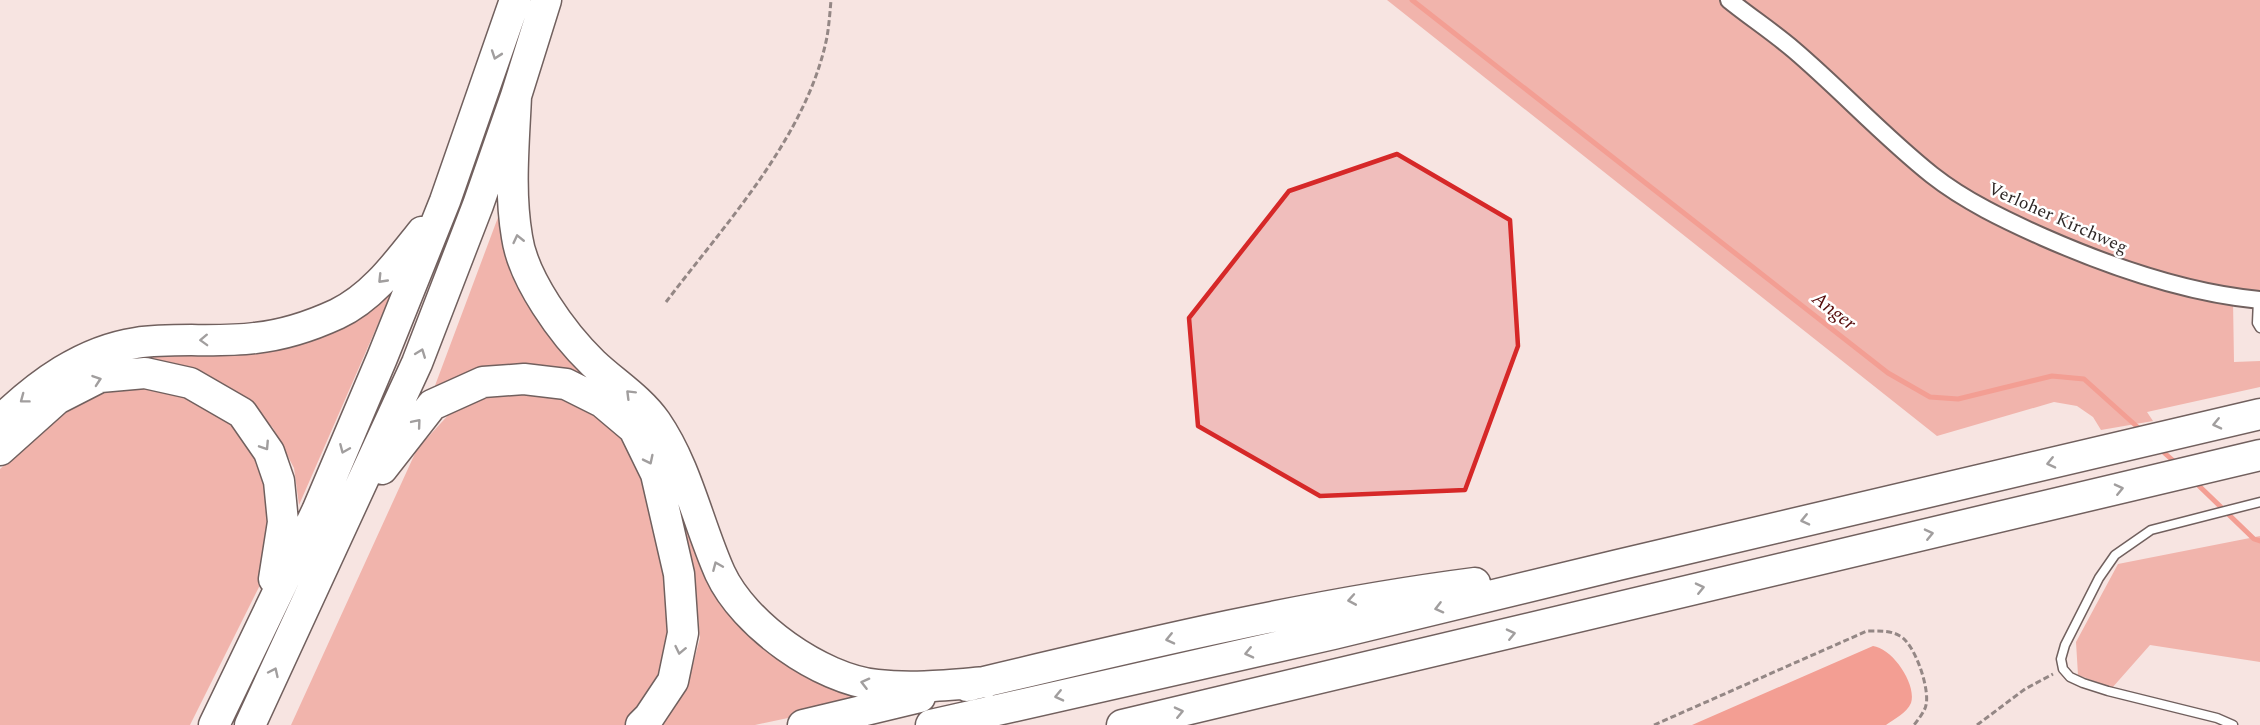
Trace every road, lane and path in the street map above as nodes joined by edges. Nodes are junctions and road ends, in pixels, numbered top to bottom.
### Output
1 (515, 0) edge
2 (546, 0) edge
3 (831, 0) edge
4 (1729, 0) edge
5 (516, 96) junction
6 (445, 201) junction
7 (2259, 300) edge
8 (666, 302) dead end
9 (2260, 328) edge
10 (2260, 414) edge
11 (0, 421) edge
12 (0, 450) edge
13 (2260, 455) edge
14 (2260, 502) edge
15 (335, 539) junction
16 (1618, 565) junction
17 (262, 628) junction
18 (2063, 669) junction
19 (1352, 672) junction
20 (986, 682) junction
21 (214, 725) edge
22 (250, 725) edge
23 (641, 725) edge
24 (804, 725) edge
25 (931, 725) edge
26 (1122, 725) edge
27 (1202, 725) edge
28 (1654, 725) edge
29 (1914, 725) edge
30 (1977, 725) edge
31 (2232, 725) edge

1 -> 6 highway
2 - 5 highway
3 - 8 path
4 - 7 street, Verloher Kirchweg
15 -> 5 highway
20 -> 5 highway
6 -> 11 highway
6 -> 17 highway
7 - 9 lane
10 -> 16 highway
12 -> 17 highway
19 -> 13 highway
14 - 18 lane
22 -> 15 highway
15 -> 23 highway
16 -> 20 highway
16 -> 25 highway
17 - 21 highway
18 - 30 path
18 - 31 lane
26 -> 19 highway
19 - 27 highway
20 - 24 highway
28 - 29 path

